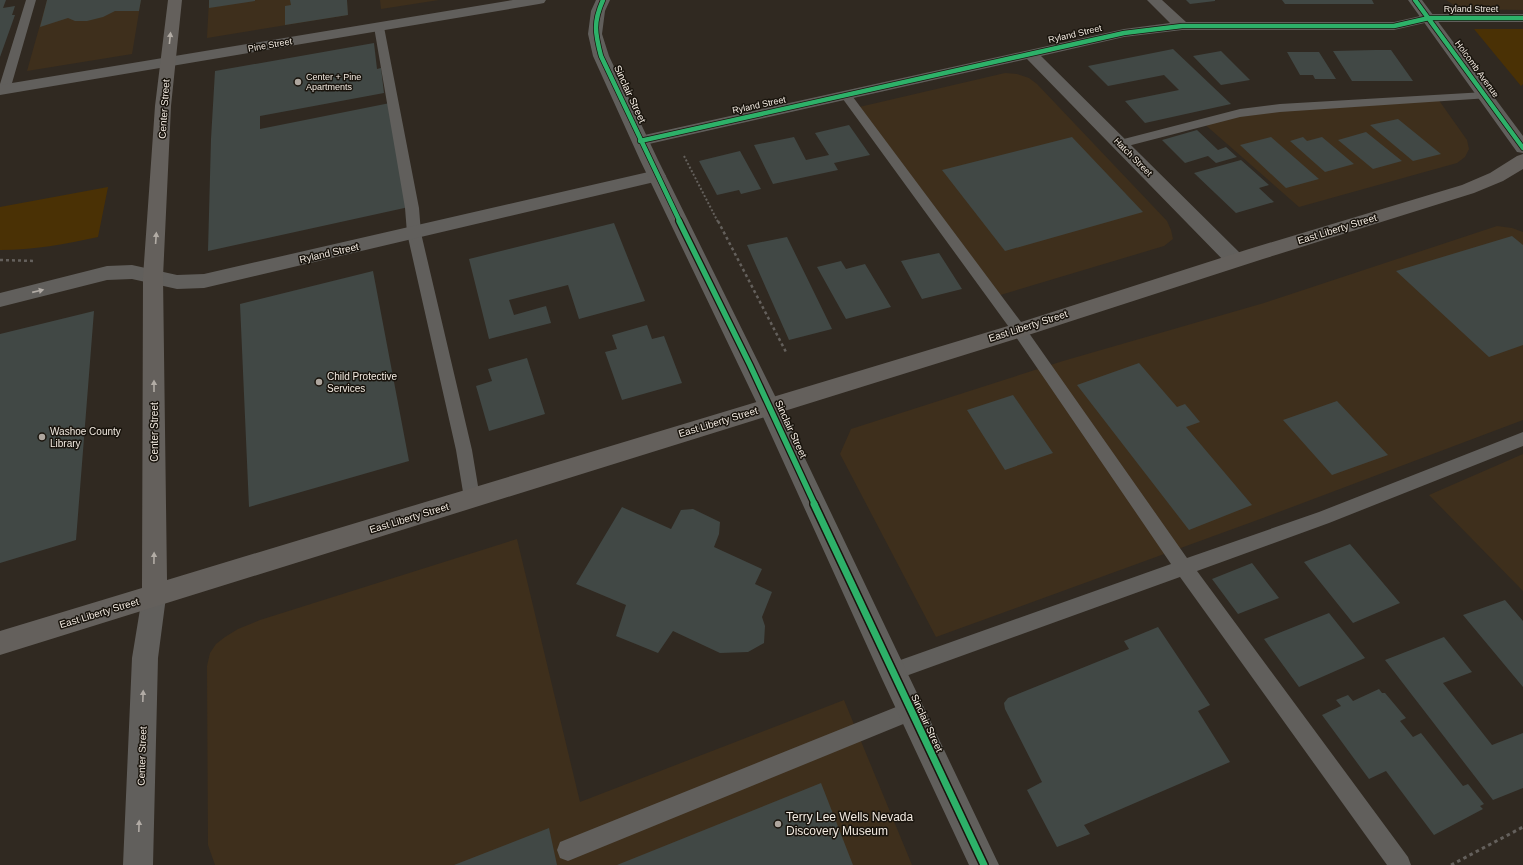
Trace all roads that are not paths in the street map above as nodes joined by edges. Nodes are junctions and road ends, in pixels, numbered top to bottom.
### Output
1 (31, 0) edge
2 (175, 0) edge
3 (539, 0) edge
4 (603, 0) edge
5 (1154, 0) edge
6 (1416, 0) edge
7 (1429, 18) junction
8 (1523, 18) edge
9 (1182, 26) junction
10 (379, 27) junction
11 (1030, 54) junction
12 (168, 63) junction
13 (2, 90) edge
14 (846, 95) junction
15 (1485, 96) junction
16 (640, 141) junction
17 (1120, 144) junction
18 (1523, 148) edge
19 (1523, 160) edge
20 (657, 176) junction
21 (414, 233) junction
22 (1235, 260) junction
23 (153, 277) junction
24 (0, 300) edge
25 (1019, 330) junction
26 (769, 406) junction
27 (1523, 439) edge
28 (472, 498) junction
29 (1184, 568) junction
30 (154, 596) junction
31 (0, 643) edge
32 (892, 672) junction
33 (910, 711) junction
34 (568, 850) dead end
35 (138, 865) edge
36 (984, 865) edge
37 (1400, 865) edge

1 - 13 lane
12 -> 2 main road, Center Street
3 - 10 street, Pine Street
4 - 16 street, Sinclair Street
5 - 9 street
6 - 7 street, Holcomb Avenue
7 - 8 street, Ryland Street
7 - 9 street, Ryland Street
7 - 15 street, Holcomb Avenue
9 - 11 street, Ryland Street
10 - 12 street, Pine Street
10 - 21 lane
11 - 14 street, Ryland Street
11 - 17 street, Hatch Street
12 - 13 street, Pine Street
23 -> 12 main road, Center Street
14 - 16 street, Ryland Street
14 - 25 lane
15 - 17 lane
15 - 18 street, Holcomb Avenue
16 - 20 street, Sinclair Street
17 - 22 street, Hatch Street
19 - 22 main road, East Liberty Street
20 - 21 street, Ryland Street
20 - 26 street, Sinclair Street
21 - 23 street, Ryland Street
21 - 28 lane
22 - 25 main road, East Liberty Street
24 -> 23 street, Ryland Street
30 -> 23 main road, Center Street
25 - 26 main road, East Liberty Street
25 - 29 lane
26 - 28 main road, East Liberty Street
26 - 32 street, Sinclair Street
27 - 29 lane
28 - 30 main road, East Liberty Street
29 - 32 lane
29 - 37 lane
30 - 31 main road, East Liberty Street
35 -> 30 street, Center Street
32 - 33 street, Sinclair Street
33 - 34 lane
33 - 36 street, Sinclair Street

